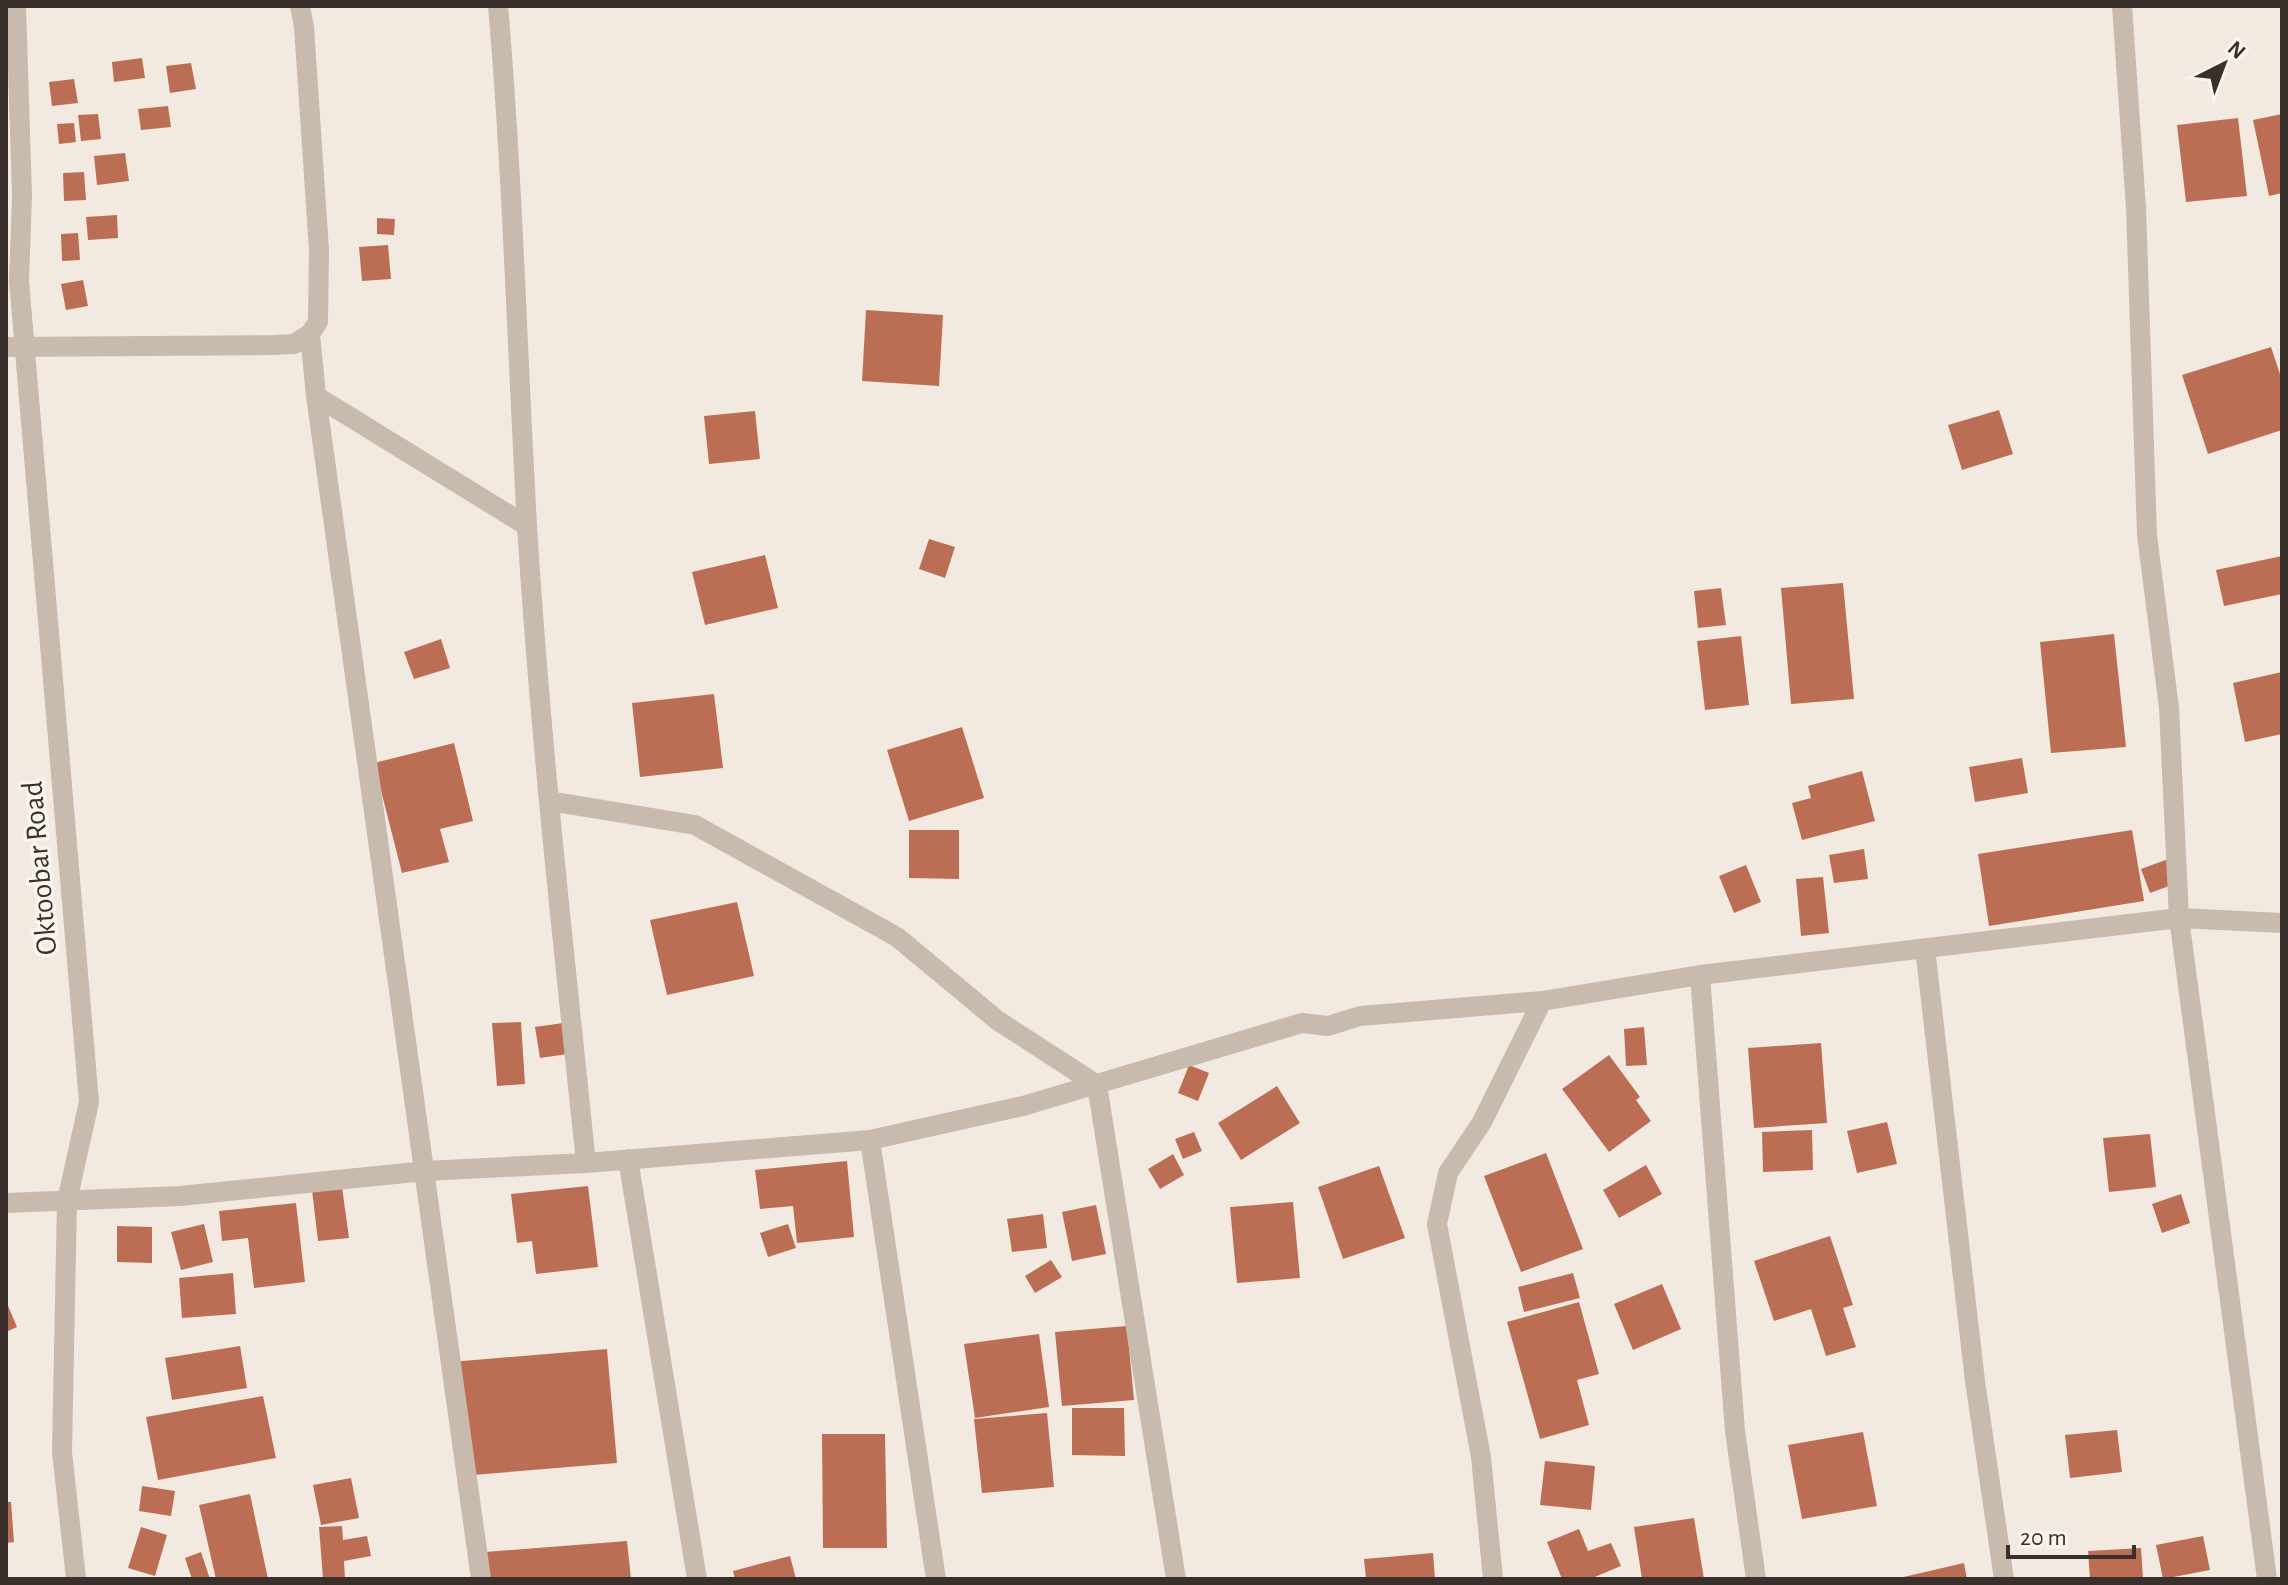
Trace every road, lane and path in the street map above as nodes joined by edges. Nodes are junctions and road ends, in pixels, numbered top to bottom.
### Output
1 (16, 6) edge
2 (300, 6) edge
3 (498, 6) edge
4 (2122, 6) edge
5 (310, 334) junction
6 (16, 346) edge
7 (316, 396) junction
8 (527, 526) junction
9 (549, 801) junction
10 (2179, 918) junction
11 (2282, 923) edge
12 (1925, 948) junction
13 (1700, 975) junction
14 (1542, 1001) junction
15 (1097, 1085) junction
16 (870, 1140) junction
17 (628, 1159) junction
18 (586, 1163) junction
19 (425, 1171) junction
20 (67, 1201) junction
21 (6, 1203) edge
22 (76, 1579) edge
23 (481, 1579) edge
24 (697, 1579) edge
25 (936, 1579) edge
26 (1176, 1579) edge
27 (1493, 1579) edge
28 (1756, 1579) edge
29 (2004, 1579) edge
30 (2267, 1579) edge

1 - 6 street, Oktoobar Road
2 - 5 street
3 - 8 street
4 - 10 street
5 - 6 street
5 - 7 street
6 - 20 street, Oktoobar Road
7 - 8 street
7 - 19 street
8 - 9 street
9 - 15 street
9 - 18 street
10 - 11 street
10 - 12 street
10 - 30 street
12 - 13 street
12 - 29 street
13 - 14 street
13 - 28 street
14 - 15 street
14 - 27 street
15 - 16 street
15 - 26 street
16 - 17 street
16 - 25 street
17 - 18 street
17 - 24 street
18 - 19 street
19 - 20 street
19 - 23 street
20 - 21 street
20 - 22 street, Oktoobar Road

